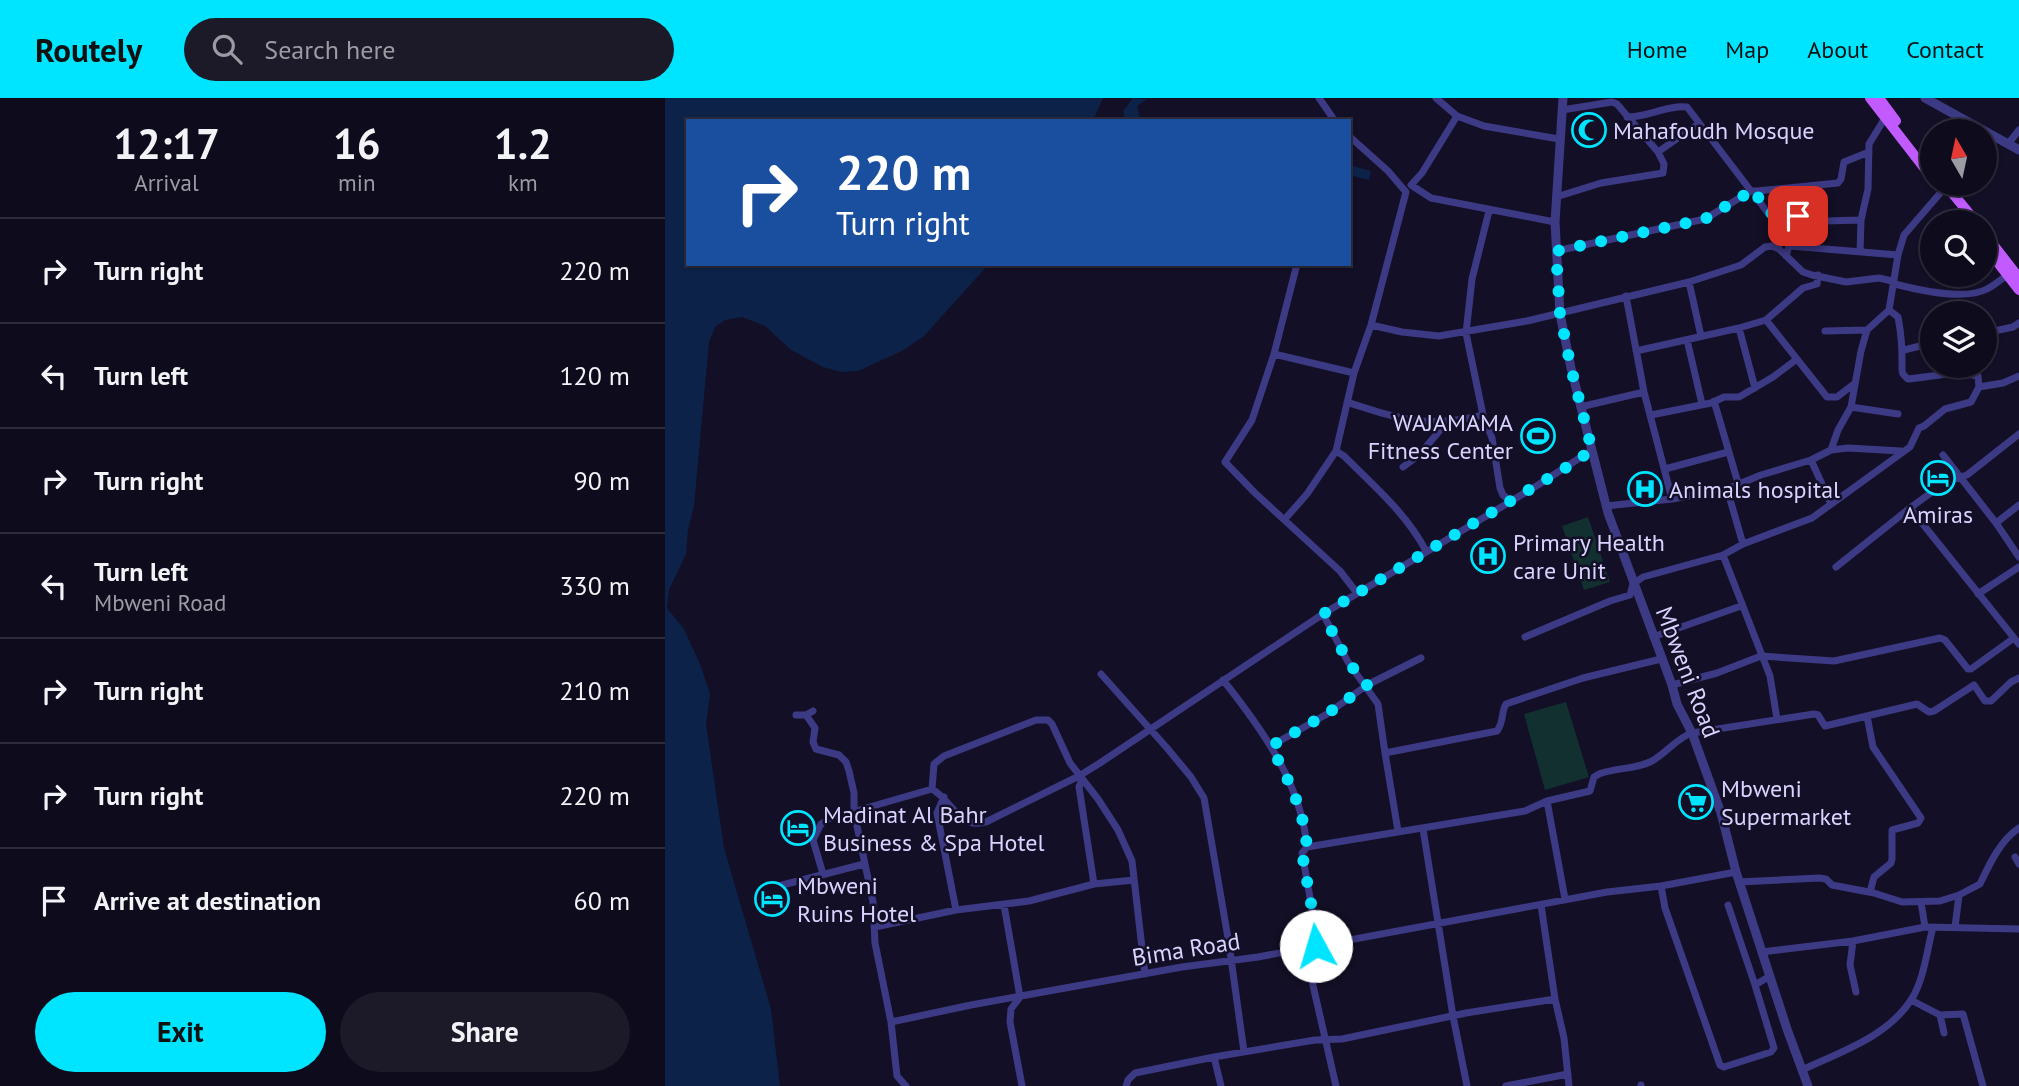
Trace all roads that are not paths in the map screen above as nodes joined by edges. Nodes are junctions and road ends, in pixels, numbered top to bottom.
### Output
1 (1319, 98) edge
2 (1436, 98) edge
3 (1563, 98) edge
4 (1870, 98) edge
5 (1879, 98) edge
6 (1925, 98) edge
7 (1562, 110) junction
8 (1457, 116) junction
9 (1627, 117) junction
10 (1885, 118) junction
11 (1334, 119) edge
12 (1698, 124) junction
13 (2019, 130) edge
14 (1351, 138) edge
15 (1559, 139) junction
16 (2008, 144) junction
17 (2019, 150) edge
18 (1920, 151) edge
19 (1658, 152) junction
20 (1869, 152) junction
21 (1920, 163) edge
22 (1408, 188) junction
23 (1754, 191) junction
24 (1933, 196) edge
25 (1951, 196) edge
26 (1556, 197) junction
27 (1964, 210) edge
28 (1489, 211) junction
29 (1861, 220) junction
30 (1555, 222) junction
31 (1556, 251) junction
32 (1860, 252) junction
33 (1997, 252) edge
34 (1898, 255) junction
35 (1786, 256) junction
36 (1997, 258) edge
37 (1296, 266) edge
38 (1818, 275) junction
39 (2013, 275) edge
40 (1689, 282) junction
41 (1895, 284) junction
42 (2019, 290) edge
43 (1626, 296) junction
44 (1889, 310) junction
45 (1560, 314) junction
46 (1766, 320) junction
47 (2019, 323) edge
48 (1371, 325) junction
49 (1739, 328) junction
50 (1867, 330) junction
51 (1997, 330) edge
52 (1825, 331) dead end
53 (1466, 333) junction
54 (1701, 337) junction
55 (1687, 340) junction
56 (1920, 346) edge
57 (1904, 350) junction
58 (1636, 351) junction
59 (1274, 354) junction
60 (1797, 359) junction
61 (1354, 373) junction
62 (2019, 376) edge
63 (1854, 384) junction
64 (1979, 387) junction
65 (1755, 388) junction
66 (1644, 392) junction
67 (1714, 401) junction
68 (1347, 402) junction
69 (1702, 404) junction
70 (1580, 407) junction
71 (1851, 407) junction
72 (1898, 414) dead end
73 (1483, 415) junction
74 (1651, 415) junction
75 (1447, 422) junction
76 (2019, 434) edge
77 (1592, 450) junction
78 (1831, 450) junction
79 (1336, 451) junction
80 (1728, 452) junction
81 (1901, 452) junction
82 (1943, 455) dead end
83 (1811, 460) junction
84 (1403, 467) dead end
85 (1665, 469) junction
86 (1959, 477) junction
87 (1738, 483) junction
88 (1727, 489) junction
89 (1672, 499) junction
90 (1510, 501) junction
91 (1831, 504) junction
92 (2019, 505) edge
93 (1606, 506) junction
94 (1910, 508) junction
95 (1285, 519) junction
96 (1996, 523) junction
97 (1743, 544) junction
98 (1426, 551) junction
99 (1723, 555) junction
100 (2019, 557) edge
101 (2019, 566) edge
102 (1836, 567) dead end
103 (1633, 584) junction
104 (1357, 593) junction
105 (1978, 594) junction
106 (1741, 606) junction
107 (1323, 614) junction
108 (1525, 637) dead end
109 (1653, 637) junction
110 (2017, 641) edge
111 (1761, 656) junction
112 (1421, 658) dead end
113 (1661, 659) junction
114 (1971, 669) junction
115 (1101, 674) dead end
116 (2019, 678) edge
117 (1223, 680) junction
118 (1367, 685) junction
119 (1672, 685) junction
120 (1974, 685) junction
121 (796, 715) dead end
122 (1867, 716) junction
123 (1777, 719) junction
124 (1152, 730) junction
125 (1692, 733) junction
126 (1271, 746) junction
127 (1385, 753) junction
128 (1080, 778) junction
129 (932, 789) junction
130 (944, 797) junction
131 (1547, 801) junction
132 (854, 812) junction
133 (2019, 828) edge
134 (1423, 829) junction
135 (1398, 831) junction
136 (1307, 847) junction
137 (864, 864) junction
138 (823, 874) junction
139 (1737, 877) junction
140 (1134, 880) junction
141 (1094, 884) junction
142 (1661, 886) junction
143 (763, 890) dead end
144 (1870, 892) junction
145 (1959, 895) junction
146 (1565, 899) junction
147 (1921, 902) junction
148 (1004, 905) junction
149 (1541, 905) junction
150 (1728, 905) dead end
151 (956, 910) junction
152 (1438, 924) junction
153 (1929, 927) junction
154 (1955, 927) junction
155 (874, 928) junction
156 (2019, 929) edge
157 (1853, 941) junction
158 (1316, 946) junction
159 (1762, 952) junction
160 (1231, 961) junction
161 (1146, 974) junction
162 (1770, 976) junction
163 (1755, 985) junction
164 (1856, 992) dead end
165 (1020, 997) junction
166 (1555, 999) junction
167 (1911, 1000) junction
168 (1940, 1015) junction
169 (1453, 1016) junction
170 (891, 1023) junction
171 (1944, 1033) dead end
172 (1327, 1040) junction
173 (1244, 1052) junction
174 (1214, 1057) junction
175 (1802, 1070) junction
176 (1568, 1074) junction
177 (906, 1086) edge
178 (1022, 1086) edge
179 (1126, 1086) edge
180 (1221, 1086) edge
181 (1336, 1086) edge
182 (1467, 1086) edge
183 (1506, 1086) edge
184 (1569, 1086) edge
185 (1808, 1086) edge
186 (1983, 1086) edge

1 - 11 street
2 - 8 street
3 - 7 street, Mbweni Road
4 - 10 main road
5 - 18 main road
6 - 16 street
7 - 9 street
7 - 15 street, Mbweni Road
8 - 15 street
8 - 22 street
9 - 12 street
9 - 19 street
10 - 20 street
10 - 21 main road
12 - 19 street
12 - 23 street
13 - 16 street
14 - 22 street
15 - 26 street, Mbweni Road
16 - 17 street
19 - 26 street
20 - 23 street
20 - 29 street
22 - 28 street
22 - 48 street
23 - 29 street
23 - 31 street
24 - 34 street
25 - 27 main road
26 - 30 street, Mbweni Road
28 - 30 street
28 - 53 street
29 - 32 street
30 - 31 street, Mbweni Road
31 - 45 street, Mbweni Road
32 - 34 street
32 - 35 street
33 - 39 main road
34 - 41 street
35 - 38 street
35 - 40 street
36 - 39 main road
37 - 59 street
38 - 41 street
38 - 46 street
39 - 41 street
39 - 42 main road
40 - 43 street
40 - 54 street
41 - 44 street
43 - 45 street
43 - 58 street
44 - 50 street
44 - 57 street
45 - 53 street
45 - 70 street, Mbweni Road
46 - 49 street
46 - 60 street
47 - 51 street
48 - 53 street
48 - 61 street
49 - 54 street
49 - 65 street
50 - 52 street
50 - 63 street
53 - 73 street
54 - 55 street
55 - 58 street
55 - 69 street
56 - 57 street
57 - 64 street
58 - 66 street
59 - 61 street
59 - 95 street
60 - 63 street
60 - 65 street
61 - 68 street
62 - 64 street
63 - 71 street
64 - 81 street
65 - 67 street
66 - 70 street
66 - 74 street
67 - 69 street
67 - 80 street
68 - 75 street
68 - 79 street
69 - 74 street
70 - 77 street, Mbweni Road
71 - 72 street
71 - 78 street
73 - 75 street
73 - 90 street
74 - 85 street
75 - 84 street
76 - 86 street
77 - 90 street
77 - 93 street, Mbweni Road
78 - 81 street
78 - 83 street
79 - 95 street
79 - 98 street
80 - 85 street
80 - 87 street
81 - 91 street
82 - 86 street
83 - 87 street
83 - 91 street
85 - 89 street
86 - 94 street
86 - 96 street
87 - 88 street
88 - 89 street
88 - 97 street
89 - 93 street
90 - 98 street
91 - 97 street
92 - 96 street
93 - 103 street, Mbweni Road
94 - 102 street
94 - 105 street
95 - 104 street
96 - 100 street
97 - 99 street
98 - 104 street
99 - 103 street
99 - 106 street
101 - 105 street
103 - 108 street
103 - 109 street, Mbweni Road
104 - 107 street
105 - 110 street
106 - 109 street
106 - 111 street
107 - 117 street
107 - 118 street
109 - 113 street, Mbweni Road
110 - 114 street
111 - 114 street
111 - 119 street
111 - 123 street
112 - 118 street
113 - 119 street, Mbweni Road
113 - 127 street
114 - 120 street
115 - 124 street
116 - 120 street
117 - 124 street
117 - 126 street
118 - 126 street
118 - 127 street
119 - 125 street, Mbweni Road
120 - 122 street
121 - 132 street
122 - 123 street
122 - 144 street
123 - 125 street
124 - 128 street
124 - 160 street
125 - 131 street
125 - 139 street, Mbweni Road
126 - 136 street
127 - 135 street
128 - 129 street
128 - 130 street
128 - 140 street
128 - 141 street
129 - 130 street
129 - 132 street
130 - 151 street
131 - 134 street
131 - 146 street
132 - 137 street
132 - 138 street
133 - 145 street
134 - 135 street
134 - 152 street
135 - 136 street
136 - 158 street
137 - 138 street
137 - 155 street
138 - 143 street
139 - 142 street, Bima Road
139 - 144 street, Bima Road
139 - 159 street, Mbweni Road
140 - 141 street
140 - 161 street
141 - 148 street
142 - 146 street, Bima Road
142 - 163 street
144 - 147 street, Bima Road
145 - 147 street, Bima Road
145 - 154 street
146 - 149 street, Bima Road
147 - 153 street
148 - 151 street
148 - 165 street
149 - 152 street, Bima Road
149 - 166 street
150 - 163 street
151 - 155 street
152 - 158 street, Bima Road
152 - 169 street
153 - 154 street
153 - 157 street
153 - 167 street
154 - 156 street
155 - 170 street
157 - 159 street
157 - 164 street
158 - 160 street, Bima Road
158 - 172 street
159 - 162 street, Mbweni Road
160 - 161 street, Bima Road
160 - 173 street
161 - 165 street, Bima Road
162 - 163 street
162 - 175 street, Mbweni Road
165 - 170 street, Bima Road
165 - 178 street
166 - 169 street
166 - 176 street
167 - 168 street
167 - 175 street
168 - 171 street
168 - 186 street
169 - 172 street
169 - 182 street
170 - 177 street
172 - 173 street
172 - 181 street
173 - 174 street
174 - 179 street
174 - 180 street
175 - 185 street, Mbweni Road
176 - 183 street
176 - 184 street

